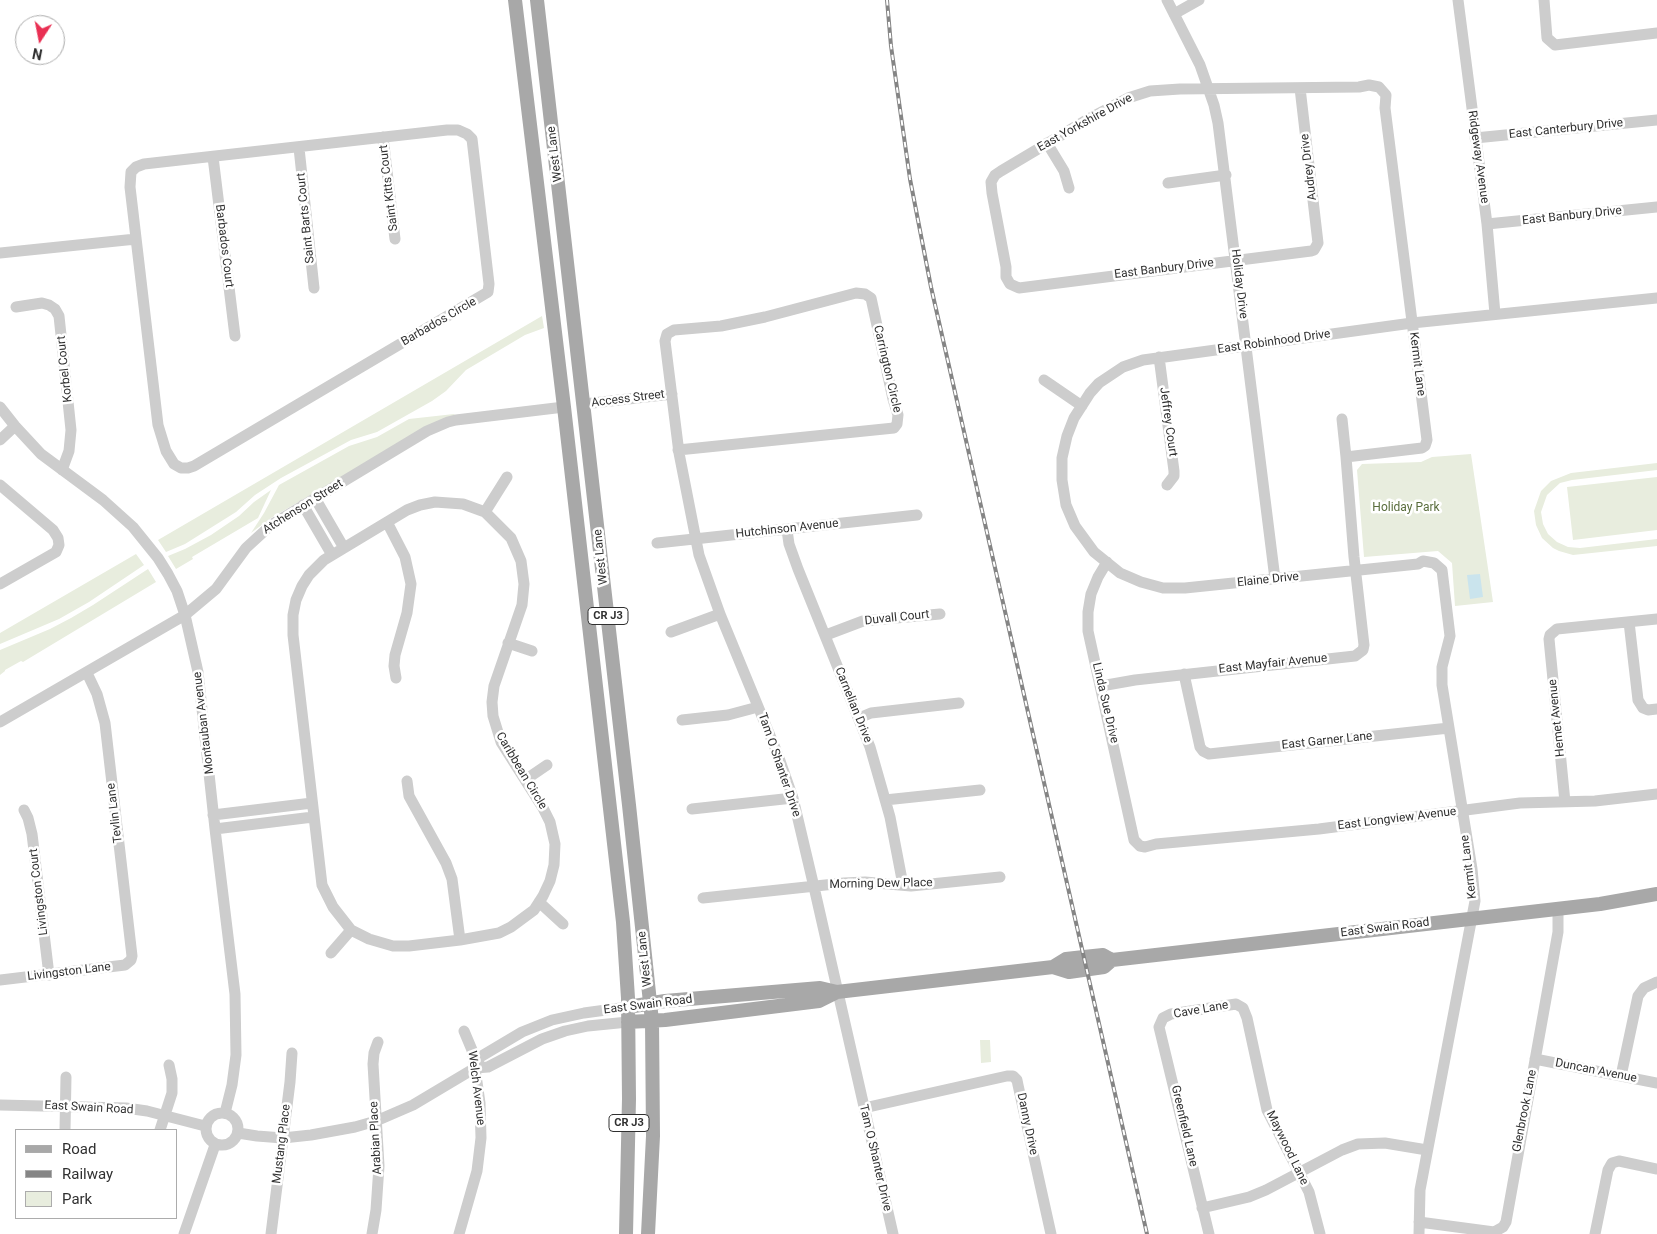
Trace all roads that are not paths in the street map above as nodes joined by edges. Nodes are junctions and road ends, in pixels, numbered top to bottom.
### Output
1 (515, 0) edge
2 (536, 0) edge
3 (1166, 0) edge
4 (1199, 0) edge
5 (1458, 0) edge
6 (1544, 0) edge
7 (1174, 14) junction
8 (1657, 33) edge
9 (1208, 88) junction
10 (1300, 88) junction
11 (1382, 90) joint
12 (1657, 120) edge
13 (383, 137) junction
14 (1475, 138) junction
15 (1047, 143) junction
16 (298, 148) junction
17 (213, 157) junction
18 (1226, 175) junction
19 (1168, 183) dead end
20 (1069, 188) dead end
21 (1657, 207) edge
22 (1487, 224) junction
23 (136, 239) junction
24 (395, 239) dead end
25 (1317, 247) joint
26 (0, 253) edge
27 (1236, 260) junction
28 (1010, 284) joint
29 (314, 288) dead end
30 (1657, 298) edge
31 (16, 307) dead end
32 (1495, 314) junction
33 (1412, 323) junction
34 (670, 331) joint
35 (235, 336) dead end
36 (1247, 346) junction
37 (1159, 357) junction
38 (1044, 380) dead end
39 (672, 394) junction
40 (584, 404) junction
41 (1082, 406) junction
42 (0, 407) edge
43 (564, 407) junction
44 (1342, 419) dead end
45 (14, 426) junction
46 (0, 440) edge
47 (678, 450) junction
48 (1346, 457) junction
49 (62, 470) junction
50 (507, 477) dead end
51 (0, 485) edge
52 (1167, 485) dead end
53 (315, 498) junction
54 (303, 505) junction
55 (485, 512) junction
56 (917, 515) dead end
57 (387, 522) junction
58 (787, 530) junction
59 (695, 538) junction
60 (657, 543) dead end
61 (344, 548) junction
62 (332, 555) junction
63 (1107, 562) junction
64 (1434, 563) joint
65 (1356, 570) junction
66 (1275, 579) junction
67 (0, 584) edge
68 (720, 614) junction
69 (940, 614) dead end
70 (185, 616) junction
71 (1657, 619) edge
72 (1629, 622) junction
73 (671, 632) dead end
74 (826, 635) junction
75 (508, 643) junction
76 (532, 651) dead end
77 (87, 673) junction
78 (1184, 674) junction
79 (396, 678) dead end
80 (1101, 686) junction
81 (959, 703) dead end
82 (758, 707) junction
83 (1657, 709) edge
84 (859, 718) junction
85 (682, 720) dead end
86 (0, 722) edge
87 (1449, 728) junction
88 (546, 765) dead end
89 (525, 780) junction
90 (406, 781) dead end
91 (980, 790) dead end
92 (1657, 794) edge
93 (792, 798) junction
94 (886, 800) junction
95 (1565, 802) junction
96 (312, 803) junction
97 (692, 809) dead end
98 (24, 810) dead end
99 (1462, 811) junction
100 (214, 815) junction
101 (313, 817) junction
102 (215, 829) junction
103 (1138, 844) joint
104 (1000, 877) dead end
105 (902, 885) junction
106 (814, 886) junction
107 (1657, 894) edge
108 (703, 898) dead end
109 (539, 902) junction
110 (1558, 909) junction
111 (1471, 918) junction
112 (563, 924) dead end
113 (351, 930) junction
114 (460, 940) junction
115 (332, 953) dead end
116 (132, 956) joint
117 (49, 975) junction
118 (0, 980) edge
119 (1657, 982) edge
120 (837, 992) junction
121 (650, 1004) junction
122 (1240, 1006) joint
123 (628, 1007) junction
124 (1163, 1018) joint
125 (652, 1021) junction
126 (628, 1022) junction
127 (464, 1031) dead end
128 (378, 1042) dead end
129 (292, 1053) dead end
130 (1535, 1059) junction
131 (169, 1065) dead end
132 (476, 1068) junction
133 (1622, 1076) junction
134 (66, 1077) dead end
135 (1657, 1083) edge
136 (0, 1105) edge
137 (66, 1106) junction
138 (864, 1108) junction
139 (225, 1113) junction
140 (165, 1116) junction
141 (376, 1121) junction
142 (205, 1126) junction
143 (65, 1129) edge
144 (160, 1129) edge
145 (238, 1133) junction
146 (282, 1138) junction
147 (215, 1145) junction
148 (1427, 1150) junction
149 (1657, 1169) edge
150 (1300, 1172) junction
151 (1202, 1208) junction
152 (1419, 1228) edge
153 (184, 1234) edge
154 (271, 1234) edge
155 (372, 1234) edge
156 (459, 1234) edge
157 (626, 1234) edge
158 (648, 1234) edge
159 (893, 1234) edge
160 (1051, 1234) edge
161 (1209, 1234) edge
162 (1320, 1234) edge
163 (1595, 1234) edge

1 - 43 main road, West Lane / CR J3
2 - 40 main road, West Lane / CR J3
3 - 7 street, Holiday Drive
4 - 7 street
5 - 14 street, Ridgeway Avenue
6 - 8 street
7 - 9 street, Holiday Drive
9 - 10 street, East Yorkshire Drive
9 - 15 street, East Yorkshire Drive
9 - 18 street, Holiday Drive
10 - 11 street, East Yorkshire Drive
10 - 25 street, Audrey Drive
11 - 33 street, Kermit Lane
12 - 14 street, East Canterbury Drive
13 - 16 street, Barbados Circle
13 - 23 street, Barbados Circle
13 - 24 street, Saint Kitts Court
14 - 22 street, Ridgeway Avenue
15 - 20 street
15 - 28 street, East Yorkshire Drive
16 - 17 street, Barbados Circle
16 - 29 street, Saint Barts Court
17 - 23 street, Barbados Circle
17 - 35 street, Barbados Court
18 - 19 street
18 - 27 street, Holiday Drive
21 - 22 street, East Banbury Drive
22 - 32 street, Ridgeway Avenue
23 - 26 street
25 - 27 street, East Banbury Drive
27 - 28 street, East Banbury Drive
27 - 36 street, Holiday Drive
30 - 32 street, East Robinhood Drive
31 - 49 street, Korbel Court
32 - 33 street, East Robinhood Drive
33 - 36 street, East Robinhood Drive
33 - 48 street, Kermit Lane
34 - 39 street, Tam O Shanter Drive
34 - 47 street, Carrington Circle
36 - 37 street, East Robinhood Drive
36 - 66 street, Holiday Drive
37 - 41 street, East Robinhood Drive
37 - 52 street, Jeffrey Court
38 - 41 street
39 - 40 street, Access Street
39 - 47 street, Tam O Shanter Drive
40 - 121 main road, West Lane / CR J3
41 - 63 street, East Robinhood Drive
42 - 45 street, Montauban Avenue
43 - 53 street, Atchenson Street
43 - 123 main road, West Lane / CR J3
44 - 48 street
45 - 46 street
45 - 49 street, Montauban Avenue
47 - 59 street, Tam O Shanter Drive
48 - 65 street
49 - 70 street, Montauban Avenue
50 - 55 street
51 - 67 street
53 - 54 street, Atchenson Street
53 - 61 street
54 - 62 street
54 - 70 street, Atchenson Street
55 - 57 street, Caribbean Circle
55 - 75 street, Caribbean Circle
56 - 58 street, Hutchinson Avenue
57 - 61 street, Caribbean Circle
57 - 79 street
58 - 59 street, Hutchinson Avenue
58 - 74 street, Carnelian Drive
59 - 60 street, Hutchinson Avenue
59 - 68 street, Tam O Shanter Drive
61 - 62 street, Caribbean Circle
62 - 96 street, Caribbean Circle
63 - 66 street, Elaine Drive
63 - 80 street, Linda Sue Drive
64 - 65 street, Elaine Drive
64 - 87 street, Kermit Lane
65 - 66 street, Elaine Drive
65 - 78 street, East Mayfair Avenue
68 - 73 street
68 - 82 street, Tam O Shanter Drive
69 - 74 street, Duvall Court
70 - 77 street, Atchenson Street
70 - 100 street, Montauban Avenue
71 - 72 street
72 - 83 street
72 - 95 street, Hemet Avenue
74 - 84 street, Carnelian Drive
75 - 76 street
75 - 89 street, Caribbean Circle
77 - 86 street, Atchenson Street
77 - 116 street, Tevlin Lane
78 - 80 street, East Mayfair Avenue
78 - 87 street, East Garner Lane
80 - 103 street, Linda Sue Drive
81 - 84 street
82 - 85 street
82 - 93 street, Tam O Shanter Drive
84 - 94 street, Carnelian Drive
87 - 99 street, Kermit Lane
88 - 89 street
89 - 109 street, Caribbean Circle
90 - 114 street
91 - 94 street
92 - 95 street, East Longview Avenue
93 - 97 street
93 - 106 street, Tam O Shanter Drive
94 - 105 street, Carnelian Drive
95 - 99 street, East Longview Avenue
96 - 100 street
96 - 101 street, Caribbean Circle
98 - 117 street, Livingston Court
99 - 103 street, East Longview Avenue
99 - 111 street, Kermit Lane
100 - 102 street, Montauban Avenue
101 - 102 street
101 - 113 street, Caribbean Circle
102 - 139 street, Montauban Avenue
104 - 105 street, Morning Dew Place
105 - 106 street, Morning Dew Place
106 - 108 street, Morning Dew Place
106 - 120 street, Tam O Shanter Drive
107 - 110 main road, East Swain Road
109 - 112 street
109 - 114 street, Caribbean Circle
110 - 111 main road, East Swain Road
110 - 130 street, Glenbrook Lane
111 - 120 main road, East Swain Road
111 - 148 street, Kermit Lane
113 - 114 street, Caribbean Circle
113 - 115 street
116 - 117 street, Livingston Lane
117 - 118 street, Livingston Lane
119 - 133 street
120 - 121 main road, East Swain Road
120 - 125 main road, East Swain Road
120 - 138 street, Tam O Shanter Drive
121 - 123 main road, East Swain Road
121 - 125 main road, West Lane / CR J3
122 - 124 street, Cave Lane
122 - 150 street, Maywood Lane
123 - 126 main road, West Lane / CR J3
123 - 132 street, East Swain Road
124 - 151 street, Greenfield Lane
125 - 126 main road, East Swain Road
125 - 158 main road, West Lane / CR J3
126 - 132 street, East Swain Road
126 - 157 main road, West Lane / CR J3
127 - 132 street, Welch Avenue
128 - 141 street, Arabian Place
129 - 146 street, Mustang Place
130 - 133 street, Duncan Avenue
130 - 152 street, Glenbrook Lane
131 - 140 street
132 - 141 street, East Swain Road
132 - 156 street, Welch Avenue
133 - 135 street, Duncan Avenue
134 - 137 street
136 - 137 street, East Swain Road
137 - 140 street, East Swain Road
137 - 143 street
138 - 159 street, Tam O Shanter Drive
138 - 160 street, Danny Drive
139 - 142 street
139 - 145 street
140 - 142 street, East Swain Road
140 - 144 street
141 - 146 street, East Swain Road
141 - 155 street, Arabian Place
142 - 147 street
145 - 146 street, East Swain Road
145 - 147 street
146 - 154 street, Mustang Place
147 - 153 street
148 - 150 street
148 - 152 street, Kermit Lane
149 - 163 street
150 - 151 street
150 - 162 street, Maywood Lane
151 - 161 street, Greenfield Lane

